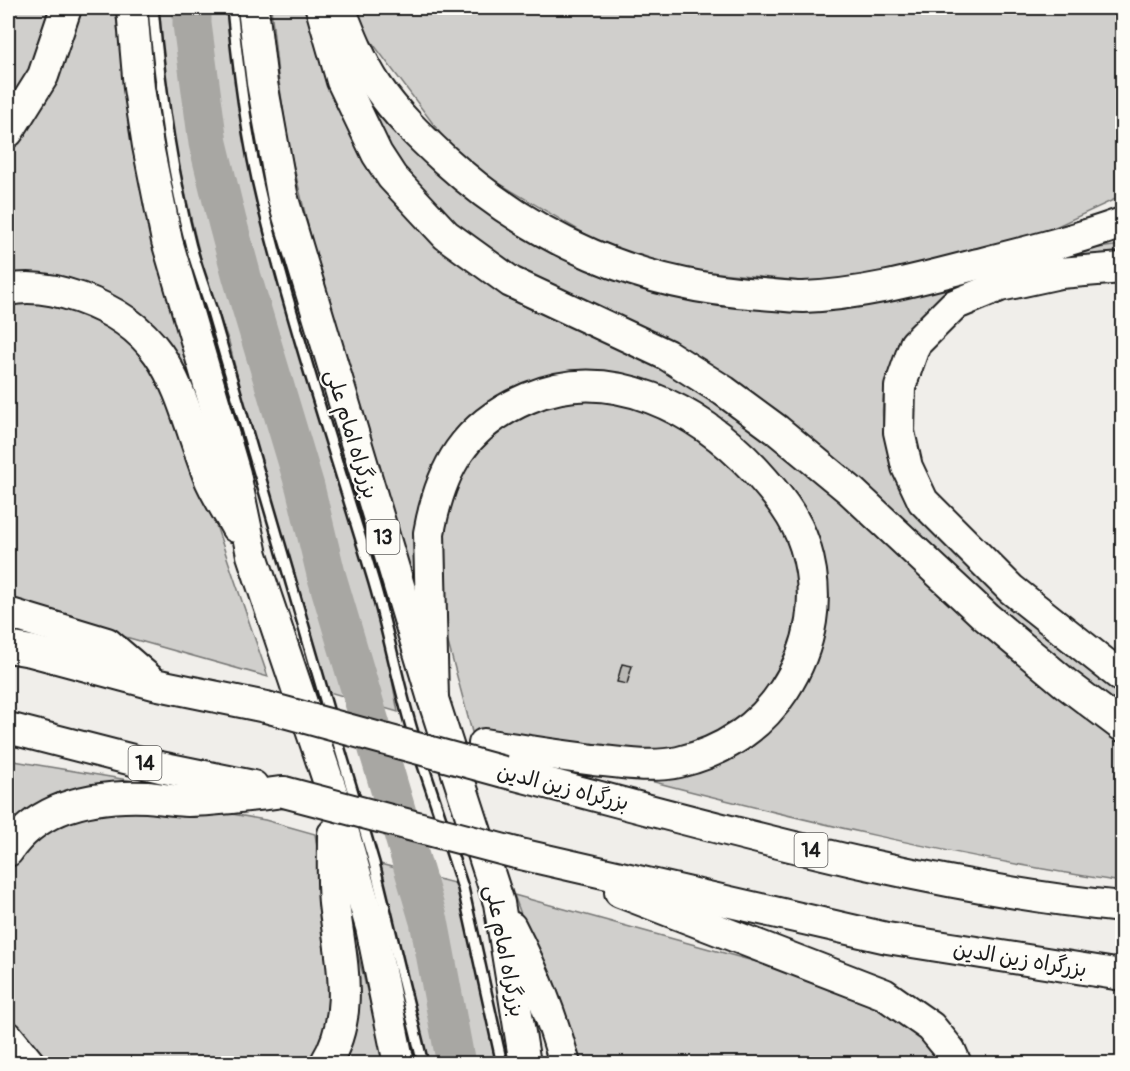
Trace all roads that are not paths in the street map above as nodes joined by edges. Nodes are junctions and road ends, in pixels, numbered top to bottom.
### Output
1 (66, 8) edge
2 (132, 8) edge
3 (153, 8) edge
4 (232, 8) edge
5 (253, 8) edge
6 (321, 8) edge
7 (340, 8) edge
8 (8, 132) edge
9 (1122, 223) edge
10 (1084, 237) junction
11 (1122, 239) edge
12 (1122, 268) edge
13 (8, 290) edge
14 (252, 555) junction
15 (8, 613) edge
16 (8, 647) edge
17 (1122, 677) edge
18 (154, 684) junction
19 (433, 699) junction
20 (1122, 726) edge
21 (8, 728) edge
22 (385, 740) junction
23 (284, 792) junction
24 (332, 792) junction
25 (8, 851) edge
26 (516, 853) junction
27 (499, 903) junction
28 (1122, 907) edge
29 (1122, 975) edge
30 (8, 1037) edge
31 (30, 1064) edge
32 (325, 1064) edge
33 (399, 1064) edge
34 (423, 1064) edge
35 (502, 1064) edge
36 (525, 1064) edge
37 (565, 1064) edge
38 (956, 1064) edge

1 - 8 highway
2 - 14 highway
3 - 34 lane
4 - 35 lane
5 - 19 highway, بزرگراه امام علی / 13
6 - 20 highway
7 - 10 highway
9 - 10 highway
10 - 11 highway
12 - 17 highway
13 - 14 highway
14 - 24 highway
15 - 18 highway
16 - 18 highway, بزرگراه زین الدین / 14
18 - 22 highway, بزرگراه زین الدین / 14, bridge
19 - 22 highway, bridge
19 - 27 highway, بزرگراه امام علی / 13
21 - 23 highway, بزرگراه زین الدین / 14
22 - 28 highway, بزرگراه زین الدین / 14, bridge
23 - 25 highway
23 - 26 highway, بزرگراه زین الدین / 14, bridge
24 - 32 highway
24 - 33 highway
26 - 29 highway, بزرگراه زین الدین / 14
26 - 38 highway
27 - 36 highway, بزرگراه امام علی / 13
27 - 37 highway
30 - 31 highway

